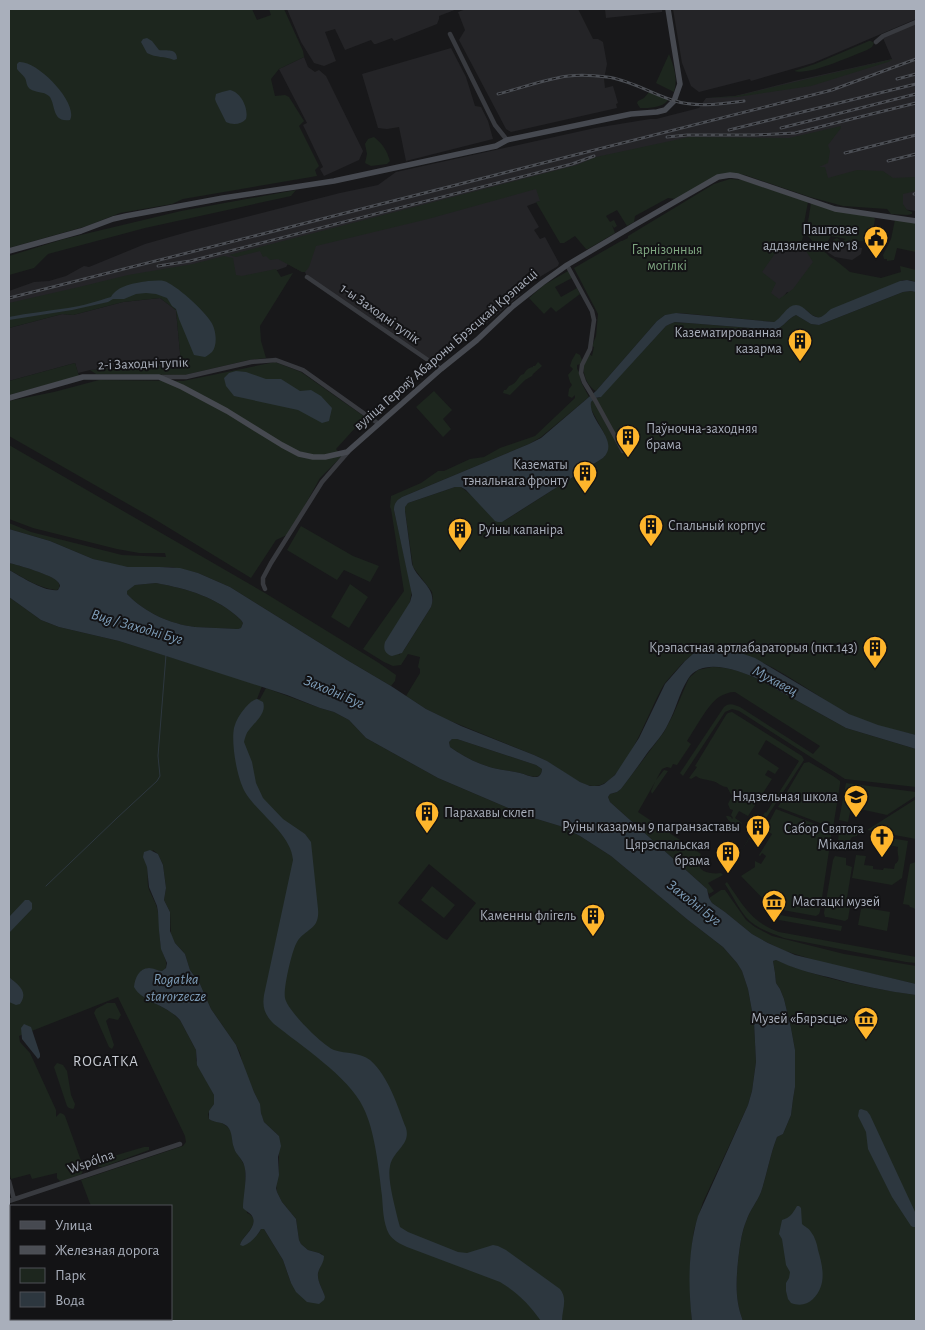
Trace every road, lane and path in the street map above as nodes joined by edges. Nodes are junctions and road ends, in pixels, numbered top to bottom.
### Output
1 (668, 9) edge
2 (916, 22) edge
3 (450, 34) dead end
4 (876, 42) dead end
5 (508, 140) junction
6 (916, 221) edge
7 (9, 251) edge
8 (567, 265) junction
9 (306, 277) dead end
10 (441, 370) junction
11 (159, 377) junction
12 (186, 377) junction
13 (182, 387) junction
14 (9, 398) edge
15 (379, 424) junction
16 (350, 449) junction
17 (623, 451) dead end
18 (265, 589) dead end
19 (180, 1144) dead end
20 (9, 1181) edge
21 (12, 1200) edge

1 - 5 main road
2 - 4 street
3 - 5 street
5 - 7 main road
6 - 8 main road, вуліца Герояў Абароны Брэсцкай Крэпасці
8 - 10 main road, вуліца Герояў Абароны Брэсцкай Крэпасці
8 - 17 street
9 - 10 street, 1-ы Заходні тупік
10 - 15 main road, вуліца Герояў Абароны Брэсцкай Крэпасці
11 - 12 street, 2-і Заходні тупік
11 - 13 main road, вуліца Герояў Абароны Брэсцкай Крэпасці
11 - 14 main road, 2-і Заходні тупік
12 - 13 street
12 - 15 street, 2-і Заходні тупік
13 - 16 main road, вуліца Герояў Абароны Брэсцкай Крэпасці
15 - 16 main road, вуліца Герояў Абароны Брэсцкай Крэпасці
16 - 18 street, вуліца Герояў Абароны Брэсцкай Крэпасці
19 - 21 street, Wspólna
20 - 21 street

